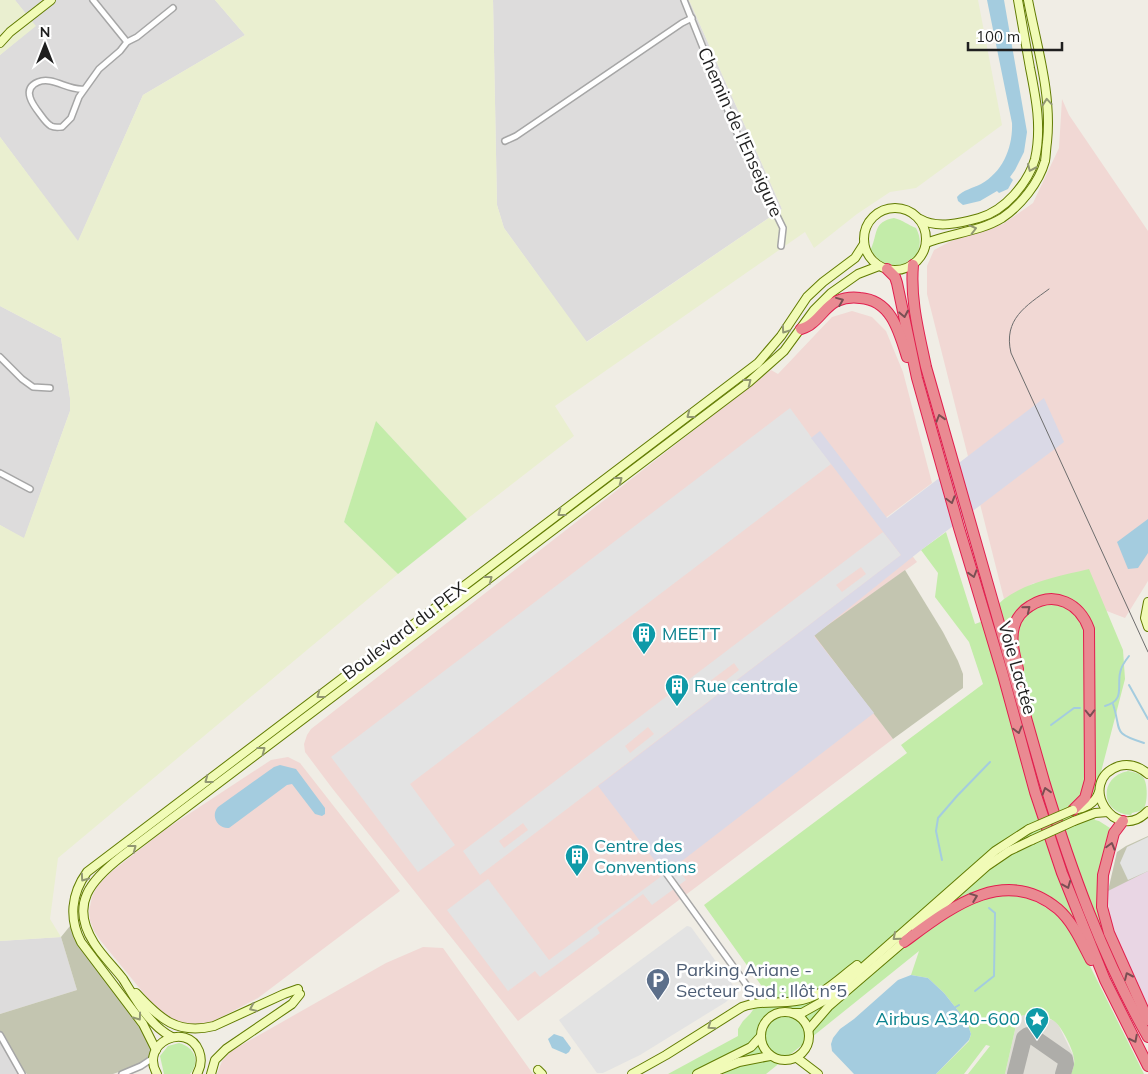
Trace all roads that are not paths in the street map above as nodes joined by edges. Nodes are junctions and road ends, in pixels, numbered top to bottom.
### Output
1 (51, 0) edge
2 (93, 0) edge
3 (684, 0) edge
4 (1018, 0) edge
5 (1028, 0) edge
6 (173, 8) dead end
7 (692, 18) junction
8 (127, 42) junction
9 (0, 43) edge
10 (84, 89) junction
11 (505, 141) dead end
12 (920, 219) junction
13 (926, 243) junction
14 (864, 244) junction
15 (781, 246) dead end
16 (913, 265) junction
17 (883, 268) junction
18 (801, 329) junction
19 (0, 357) edge
20 (50, 388) dead end
21 (929, 423) junction
22 (0, 473) edge
23 (30, 489) dead end
24 (1148, 602) edge
25 (1148, 627) edge
26 (1016, 686) junction
27 (1148, 762) edge
28 (1146, 772) edge
29 (1099, 792) junction
30 (1073, 810) junction
31 (1148, 811) edge
32 (1108, 812) junction
33 (1123, 821) junction
34 (666, 873) dead end
35 (904, 942) junction
36 (872, 958) junction
37 (121, 976) junction
38 (1105, 980) junction
39 (753, 1003) junction
40 (794, 1013) junction
41 (1148, 1020) edge
42 (809, 1029) junction
43 (0, 1035) edge
44 (761, 1036) junction
45 (172, 1037) junction
46 (1148, 1037) edge
47 (806, 1050) junction
48 (154, 1054) junction
49 (770, 1056) junction
50 (797, 1058) junction
51 (1148, 1066) edge
52 (816, 1072) edge
53 (22, 1074) edge
54 (122, 1074) edge
55 (157, 1074) edge
56 (198, 1074) edge
57 (211, 1074) edge
58 (632, 1074) edge
59 (697, 1074) edge
60 (709, 1074) edge

1 - 9 main road
2 - 8 street
3 - 7 street, Chemin de l'Enseigure
4 -> 12 main road
13 -> 5 main road
6 - 8 street
7 - 11 street
7 - 15 street, Chemin de l'Enseigure
8 - 10 street
10 - 10 street
12 - 13 main road
12 - 14 main road
13 - 16 main road
14 - 17 main road
14 -> 48 main road, Boulevard du PEX
16 - 17 main road
26 -> 16 highway, Voie Lactée
17 - 18 main road, Boulevard du PEX
17 -> 21 highway, Voie Lactée
18 -> 21 highway
37 -> 18 main road, Boulevard du PEX
19 - 20 street
21 -> 38 highway, Voie Lactée
22 - 23 street
24 - 25 main road
26 -> 30 highway
46 -> 26 highway, Voie Lactée
27 - 28 main road
28 - 29 main road
29 - 30 main road
29 - 32 main road
30 -> 36 main road, bridge
31 - 33 main road
32 - 33 main road
32 - 35 main road, bridge
41 -> 33 highway
34 - 39 street
35 -> 38 highway
35 - 42 main road
36 - 39 main road
36 - 40 main road
37 - 45 main road, Boulevard du PEX
57 -> 37 main road
38 -> 51 highway, Voie Lactée
39 -> 58 main road
40 - 42 main road
40 - 44 main road
42 - 47 main road
43 - 53 street
44 - 49 main road
44 - 59 main road
45 - 48 main road
45 - 56 main road, Boulevard du PEX
47 - 50 main road
47 - 52 main road
48 - 54 street
48 - 55 main road, Boulevard du PEX
49 - 50 main road
49 - 60 main road
50 - 52 main road

